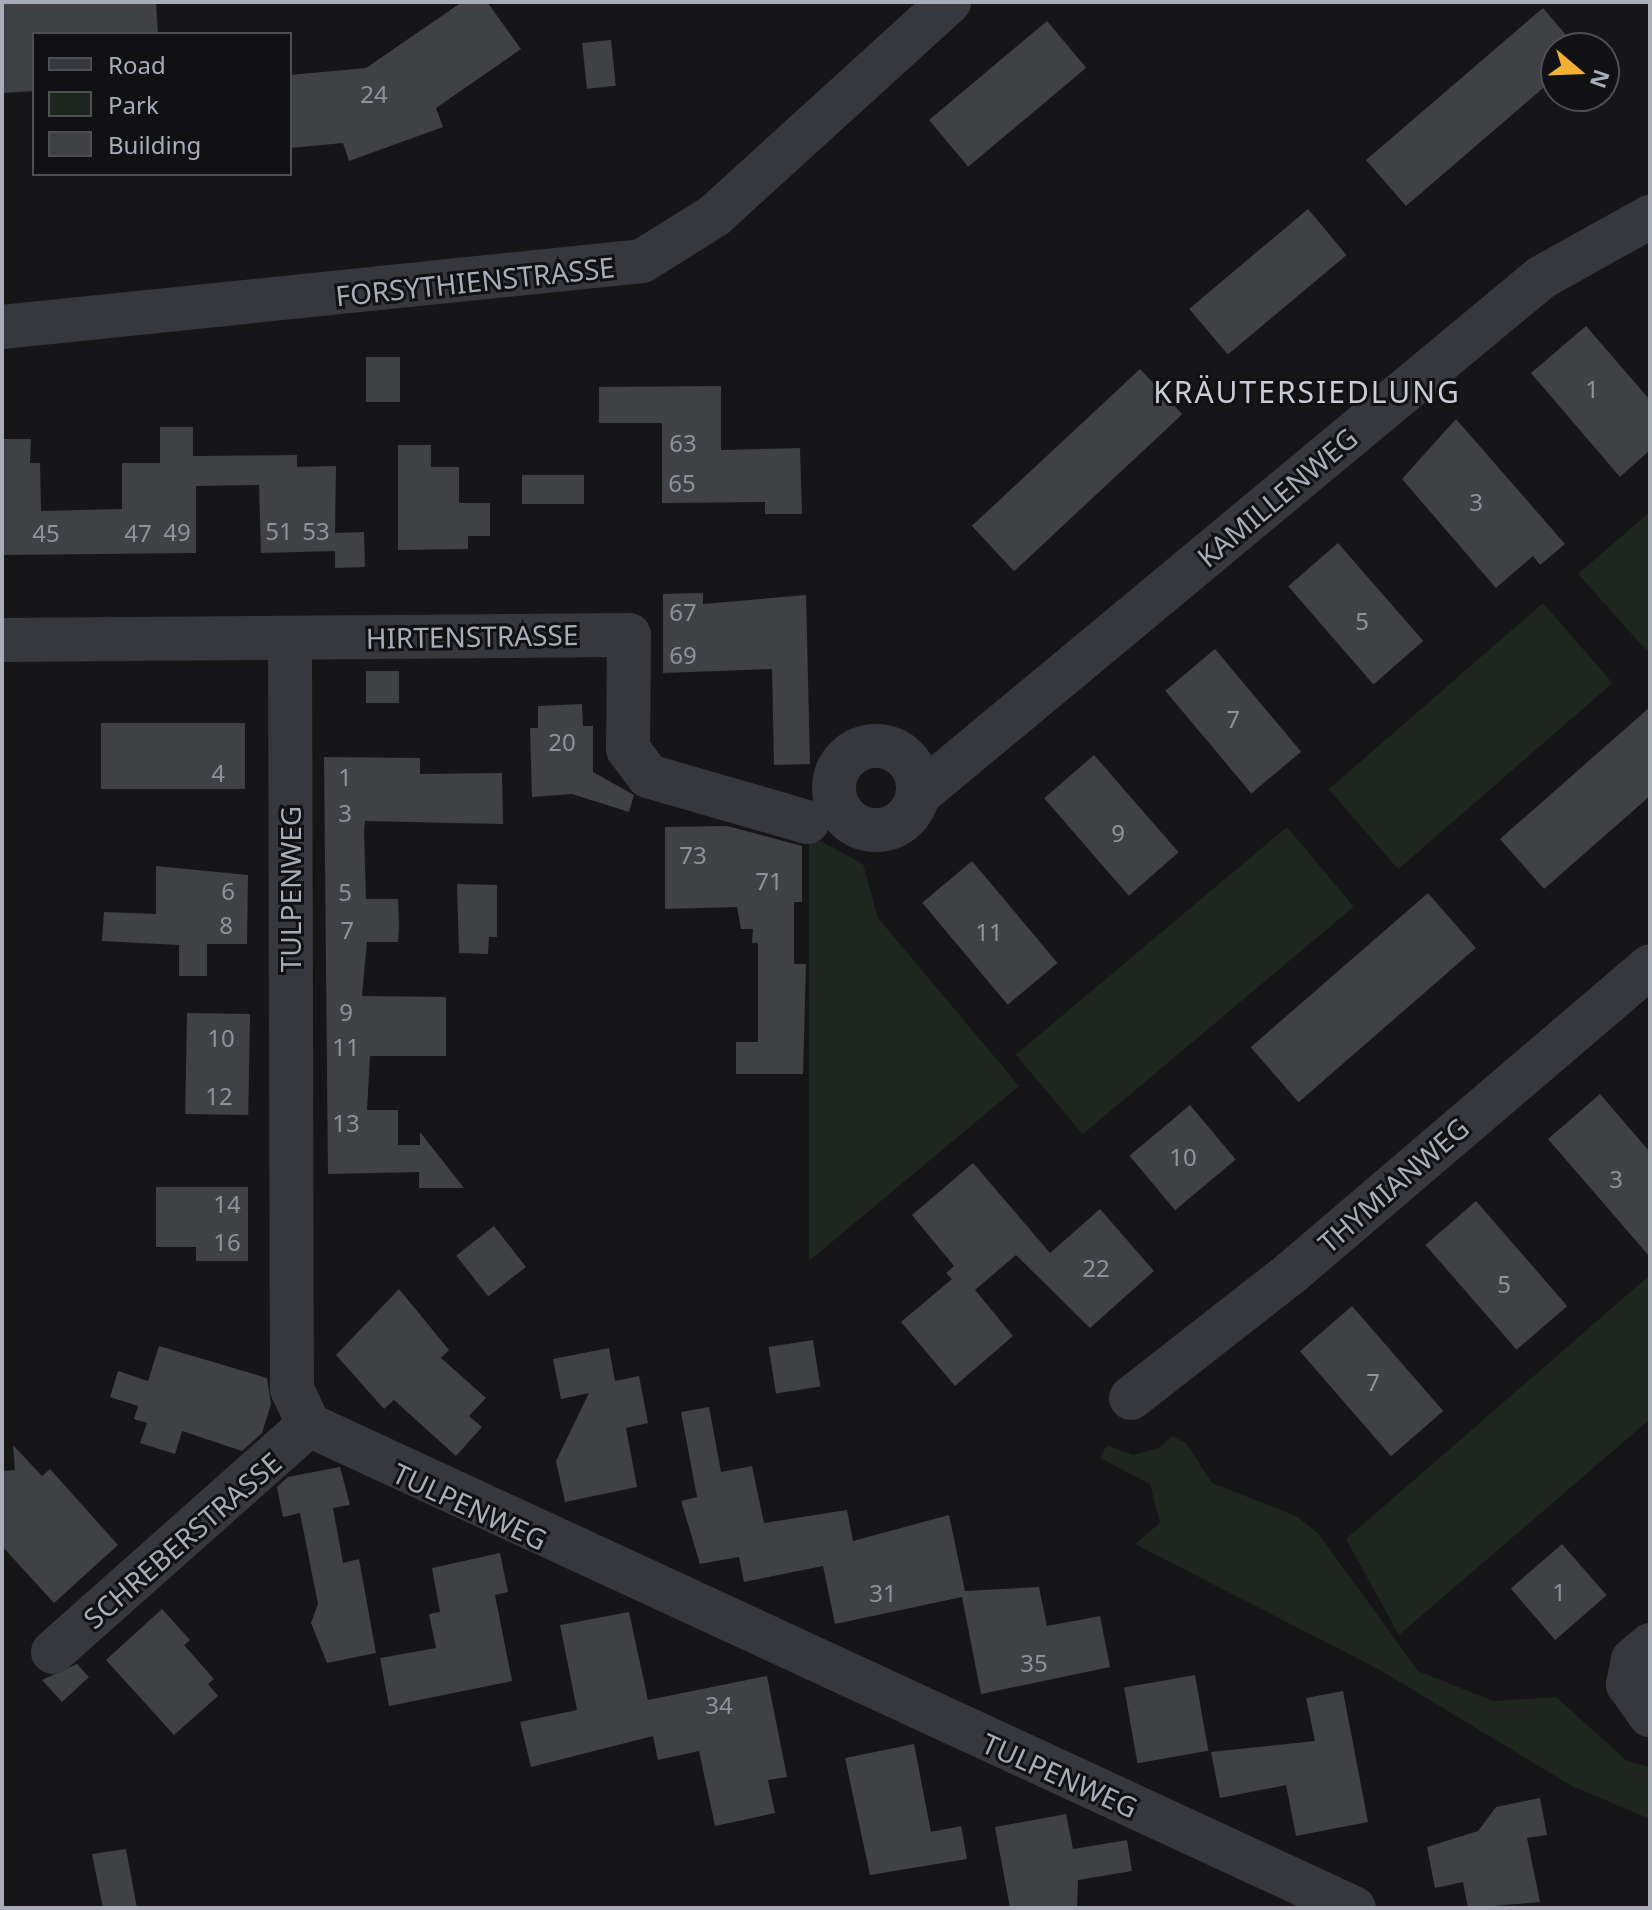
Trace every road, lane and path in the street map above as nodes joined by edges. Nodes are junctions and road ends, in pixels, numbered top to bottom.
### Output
1 (949, 2) edge
2 (1650, 217) edge
3 (2, 327) edge
4 (290, 638) junction
5 (2, 640) edge
6 (917, 796) dead end
7 (807, 822) dead end
8 (1650, 966) edge
9 (1131, 1398) dead end
10 (309, 1425) junction
11 (1650, 1645) edge
12 (53, 1652) dead end
13 (1650, 1715) edge
14 (1354, 1908) edge

1 - 3 street, FORSYTHIENSTRASSE
2 - 6 street, KAMILLENWEG
4 - 5 street, HIRTENSTRASSE
4 - 7 street, HIRTENSTRASSE
4 - 10 street, TULPENWEG
8 - 9 street, THYMIANWEG
10 - 12 street, SCHREBERSTRASSE
10 - 14 street, TULPENWEG
11 - 13 street

